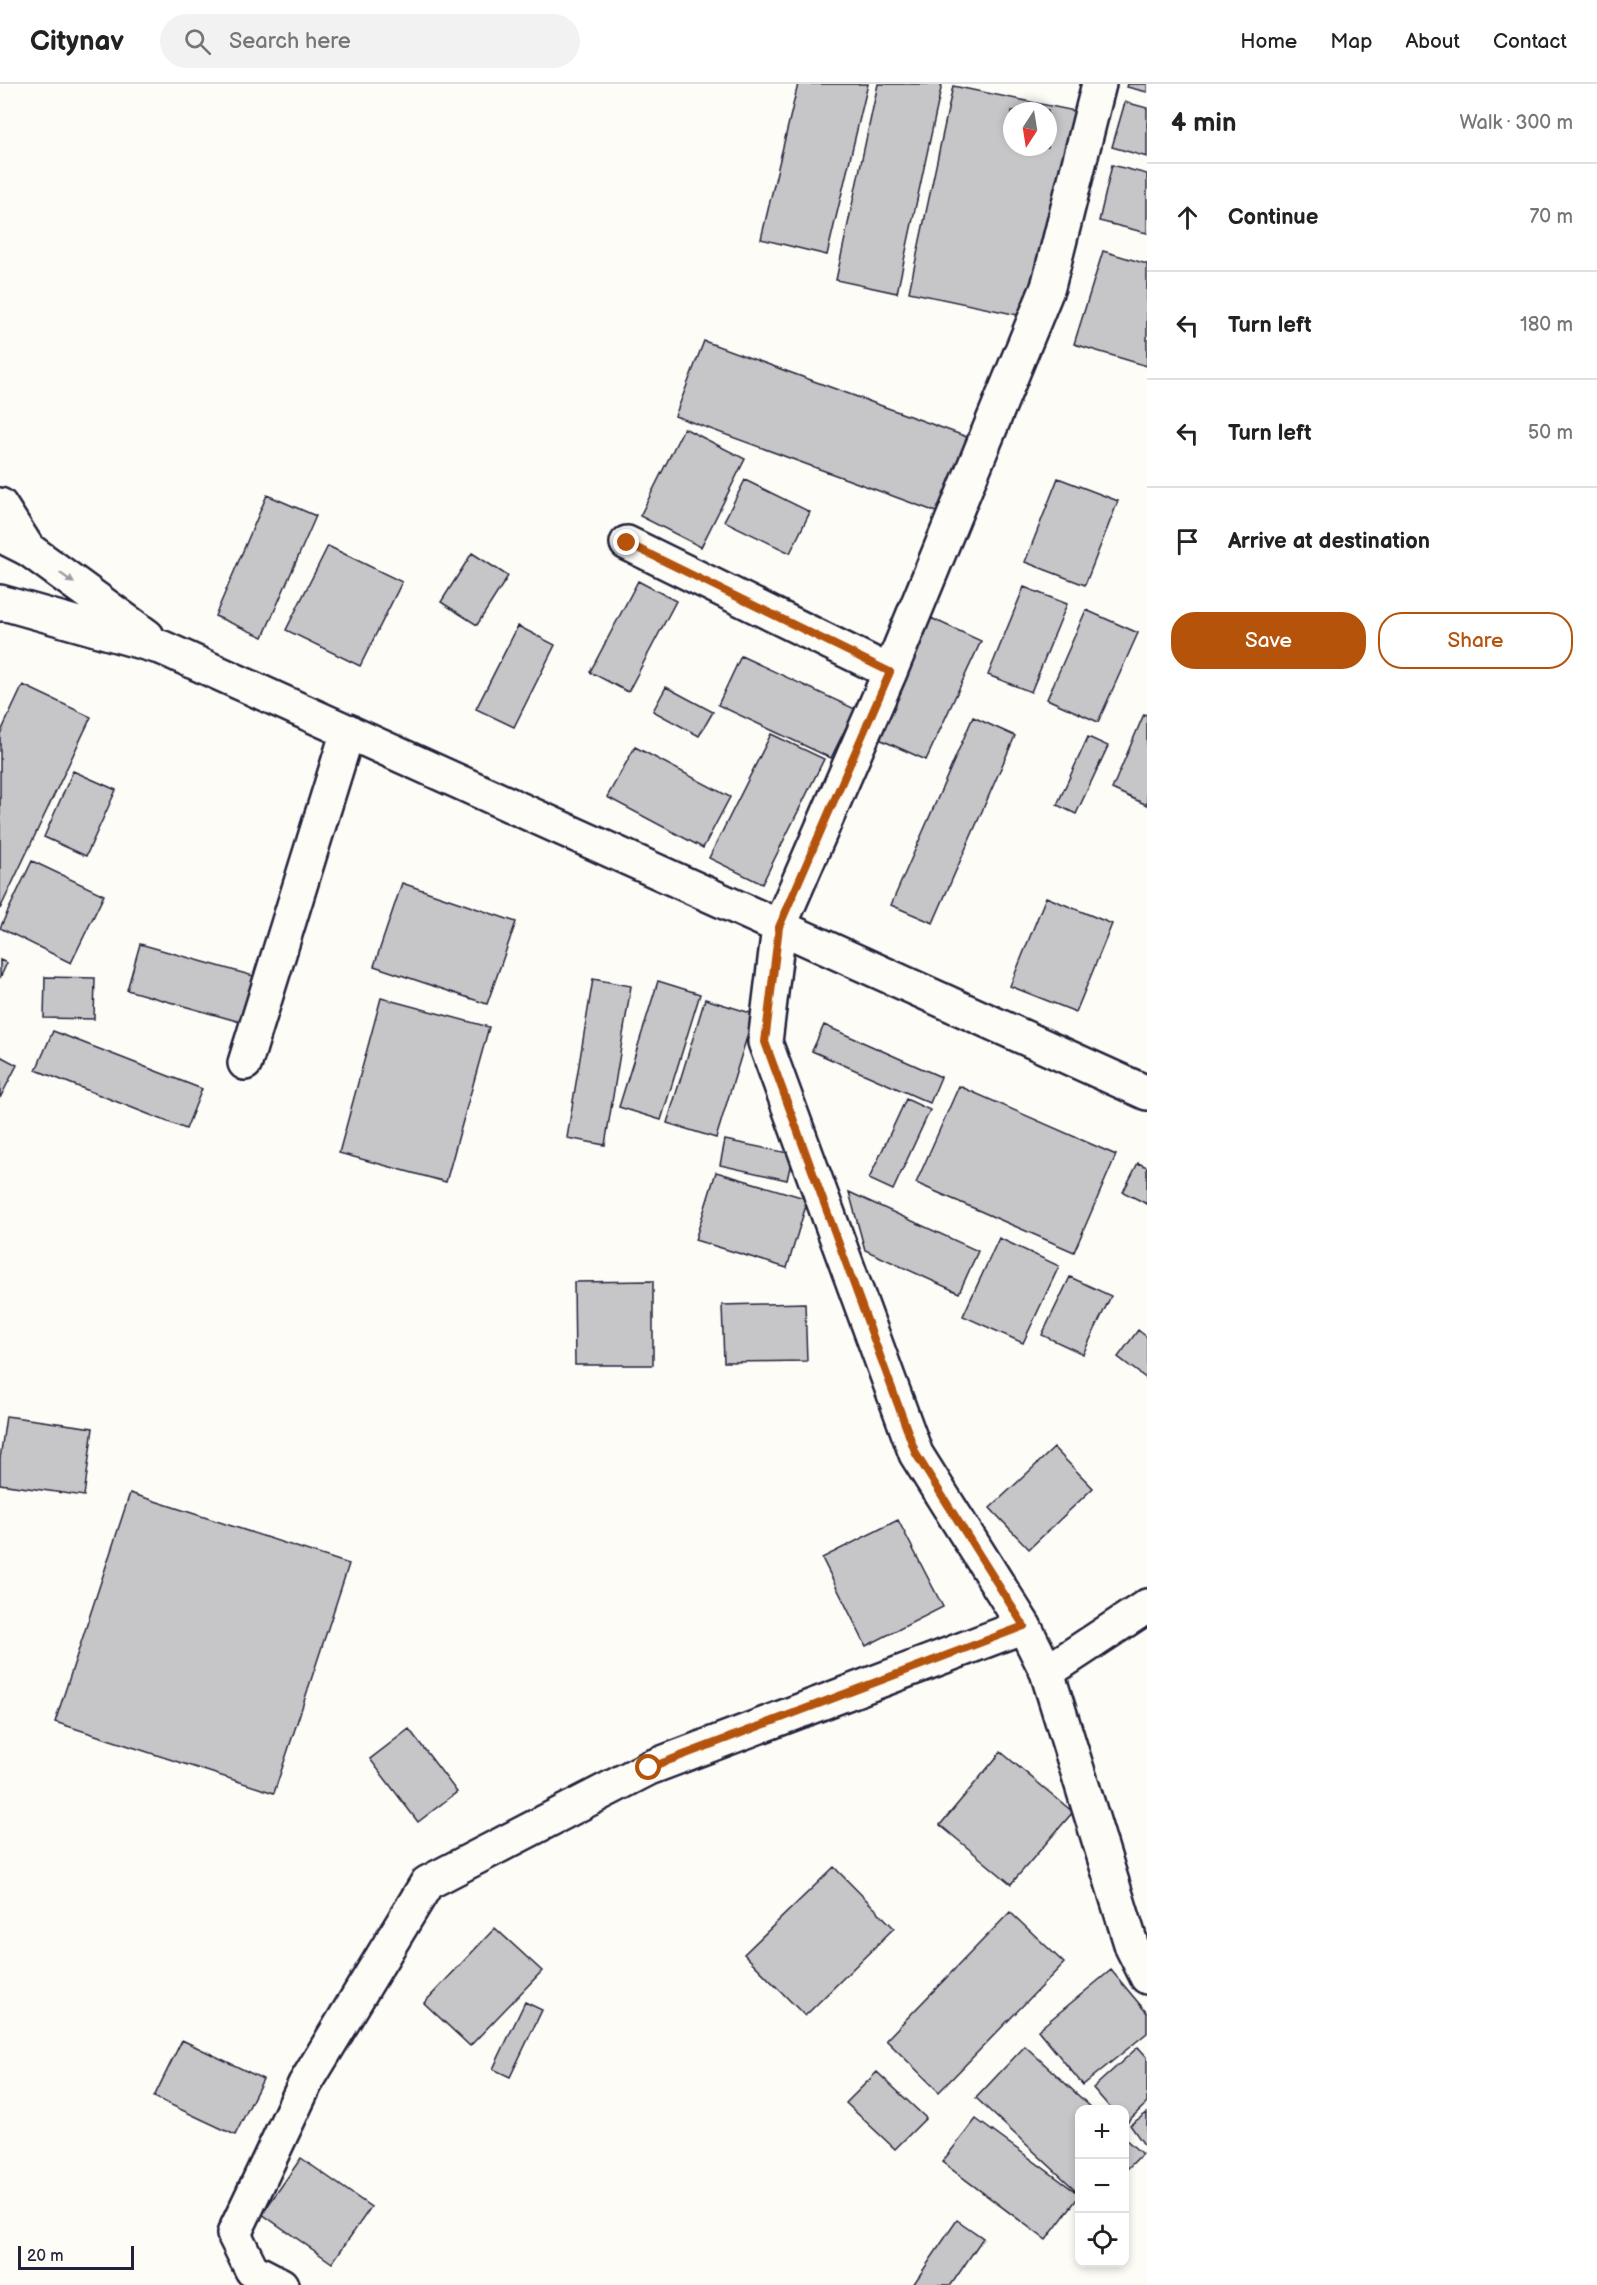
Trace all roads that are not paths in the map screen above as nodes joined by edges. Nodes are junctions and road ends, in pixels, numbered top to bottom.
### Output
1 (1099, 84) edge
2 (0, 505) edge
3 (14, 542) edge
4 (627, 543) dead end
5 (1, 604) edge
6 (163, 648) junction
7 (890, 672) junction
8 (348, 731) junction
9 (779, 927) junction
10 (245, 1063) dead end
11 (1147, 1093) edge
12 (1147, 1606) edge
13 (1024, 1626) junction
14 (1047, 1672) junction
15 (1147, 1977) edge
16 (281, 2285) edge

1 - 7 main road
2 - 3 main road
3 -> 6 main road
4 - 7 main road
5 - 6 main road
6 - 8 main road
7 - 9 main road
8 - 9 main road
8 - 10 main road
9 - 11 main road
9 - 13 main road
12 - 14 main road
13 - 14 main road
13 - 16 main road
14 - 15 main road

